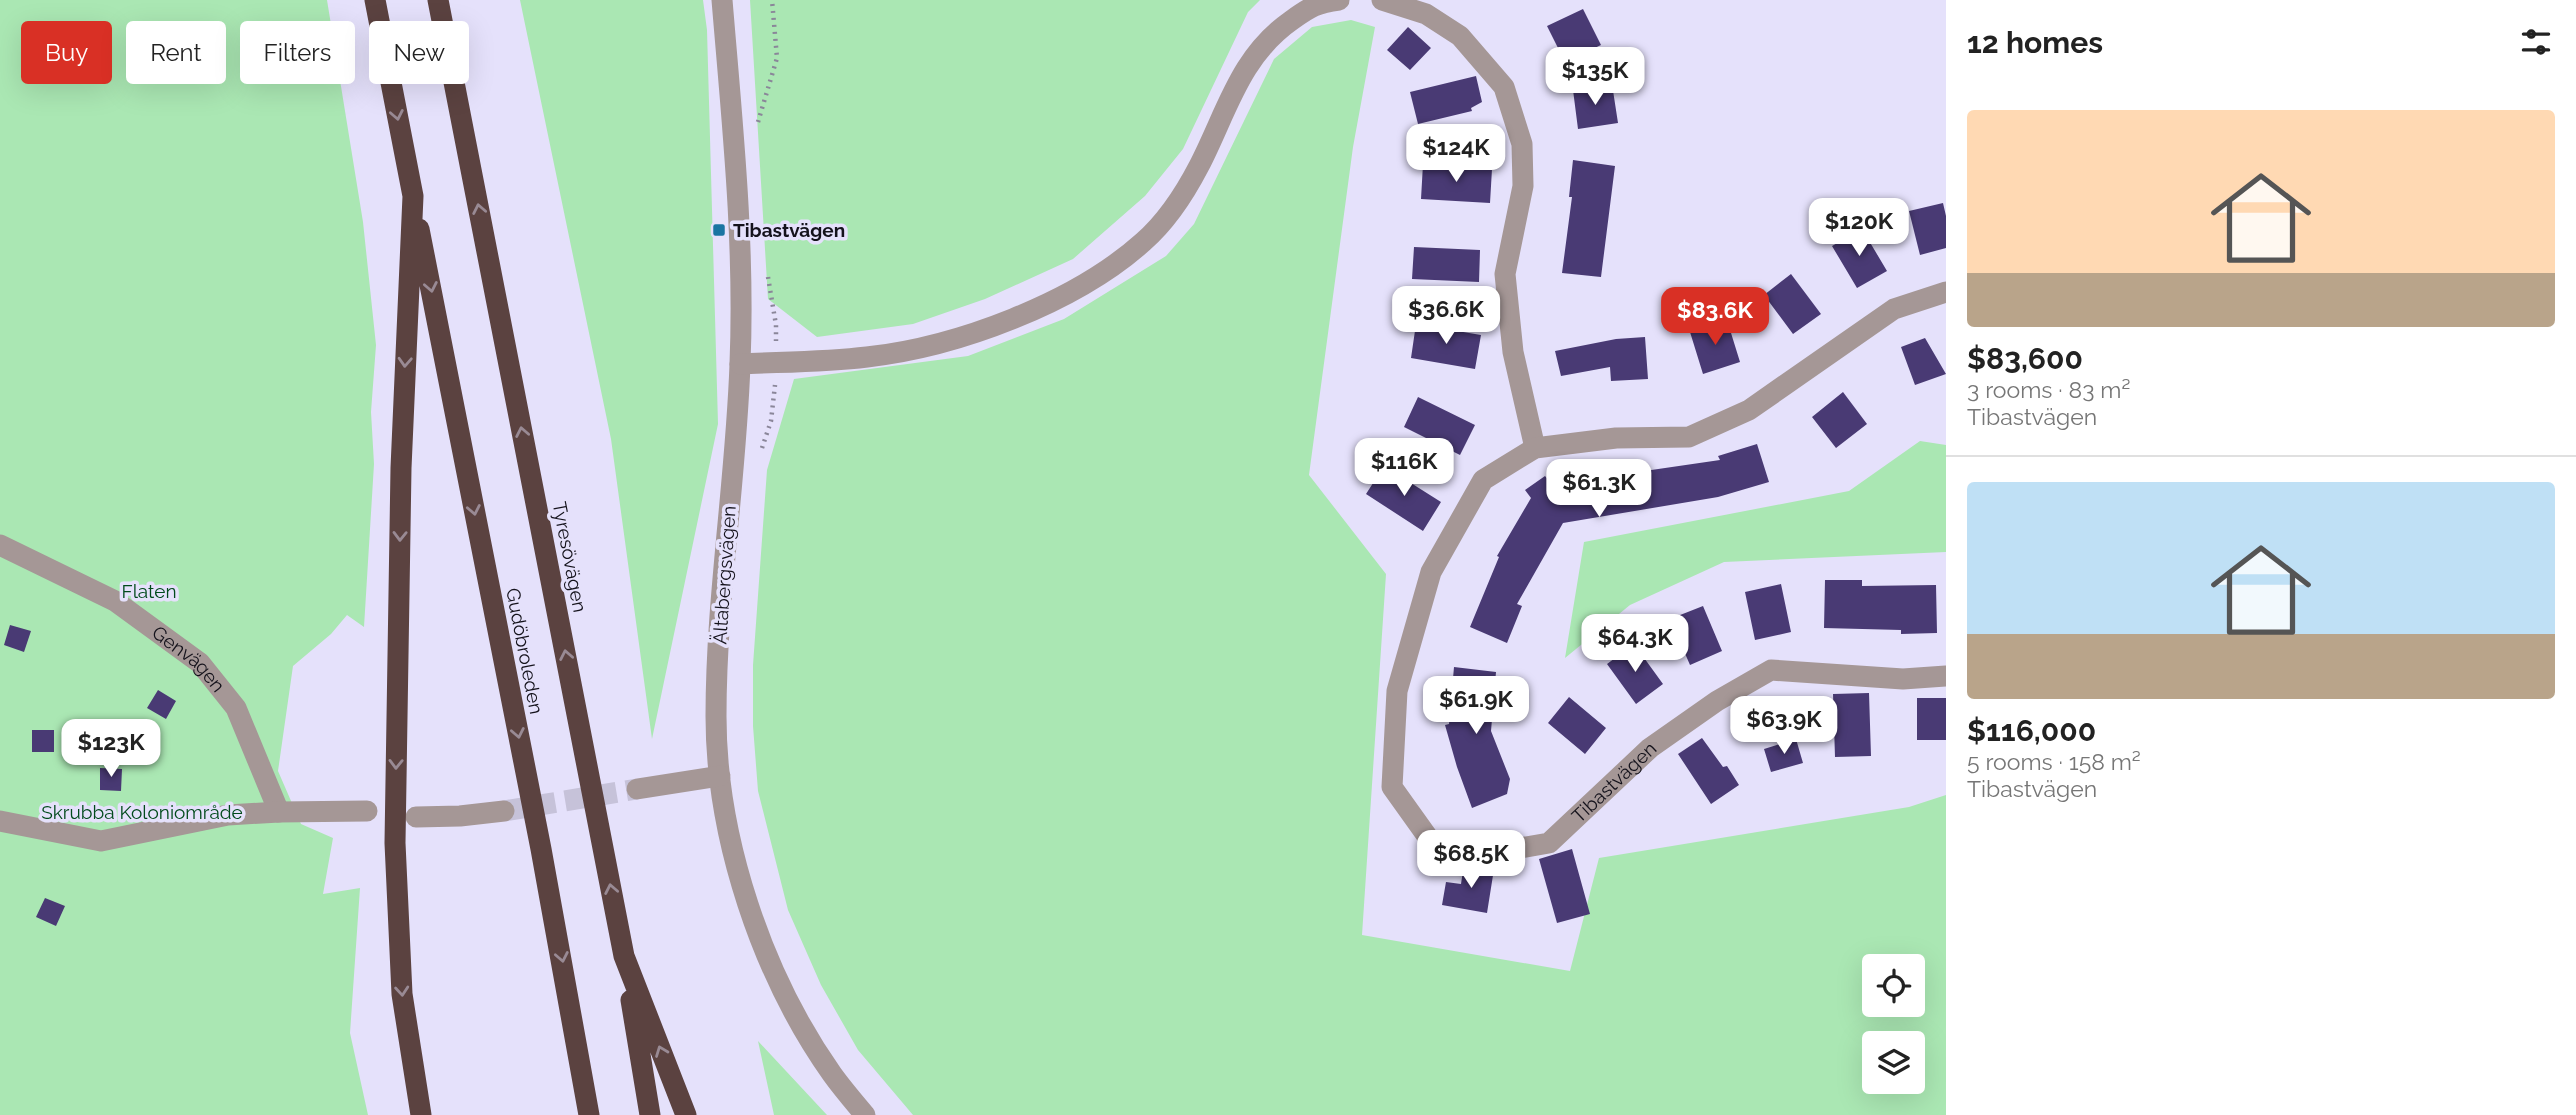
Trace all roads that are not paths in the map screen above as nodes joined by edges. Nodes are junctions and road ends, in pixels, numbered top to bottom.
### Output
1 (374, 0) edge
2 (438, 0) edge
3 (722, 0) edge
4 (1339, 0) edge
5 (1382, 0) edge
6 (413, 196) junction
7 (1946, 292) edge
8 (740, 364) junction
9 (1535, 448) junction
10 (0, 545) edge
11 (1946, 676) edge
12 (720, 776) junction
13 (637, 789) tunnel mouth
14 (367, 811) dead end
15 (504, 811) tunnel mouth
16 (279, 812) junction
17 (416, 817) dead end
18 (0, 821) edge
19 (624, 956) junction
20 (421, 1115) edge
21 (589, 1115) edge
22 (650, 1115) edge
23 (686, 1115) edge
24 (865, 1115) edge

1 -> 6 highway
19 -> 2 highway, Tyresövägen
3 - 8 street, Ältabergsvägen
4 - 8 street
5 - 9 street
6 -> 20 highway
6 -> 21 highway, Gudöbroleden
7 - 9 street, Tibastvägen
8 - 12 street, Ältabergsvägen
9 - 11 street, Tibastvägen
10 - 16 street, Genvägen
12 - 13 street
12 - 24 street, Ältabergsvägen
14 - 16 street
15 - 17 street
16 - 18 street
19 - 22 highway
23 -> 19 highway, Tyresövägen

